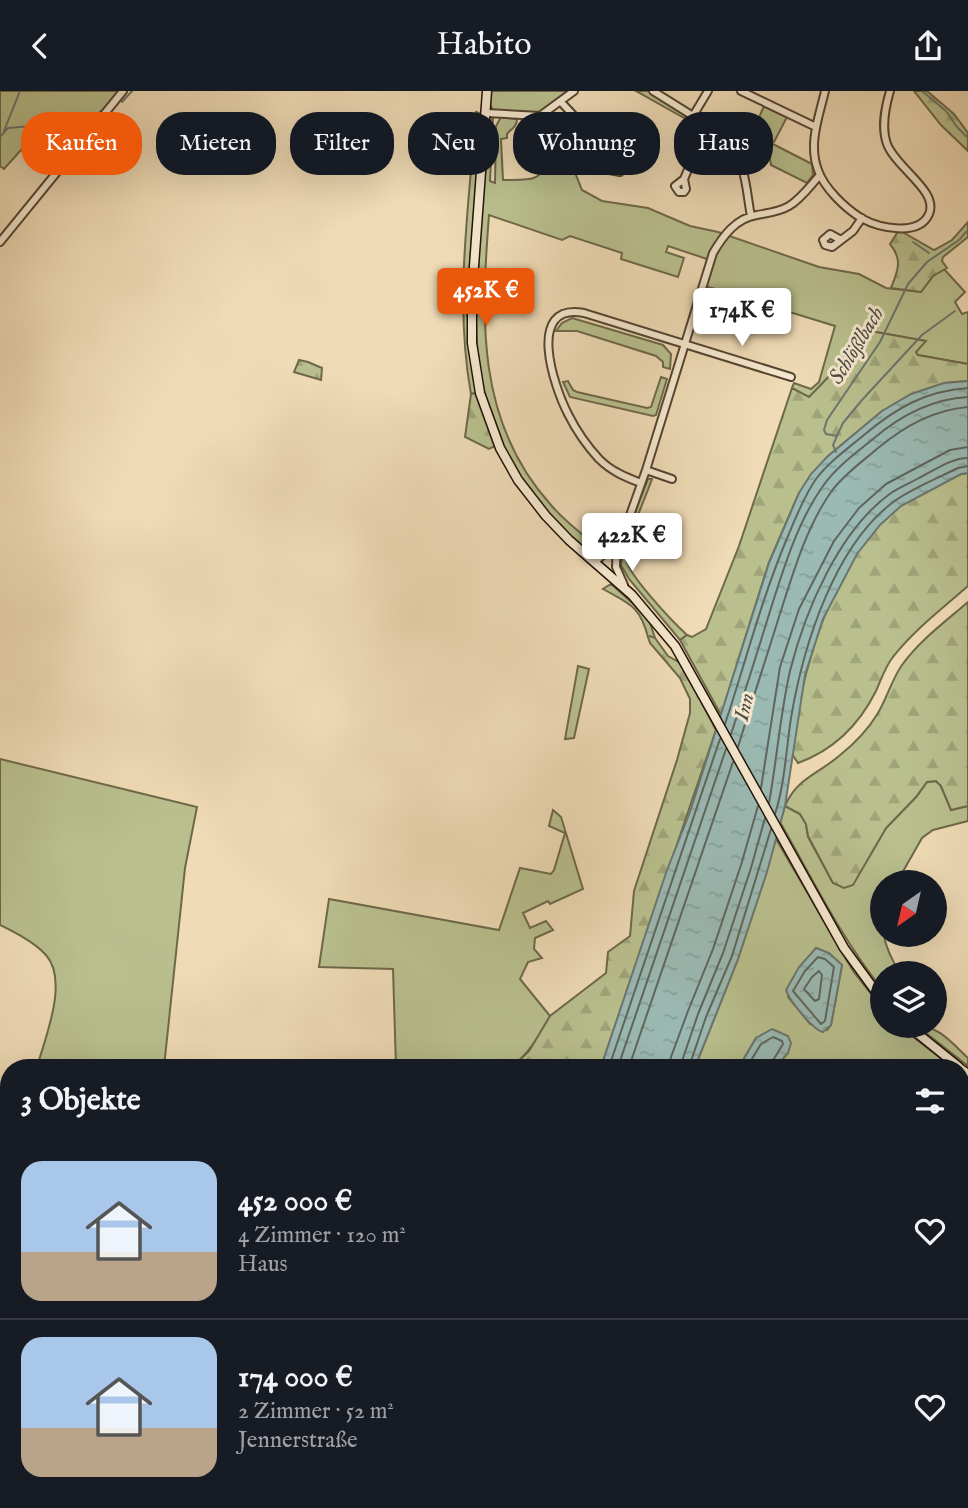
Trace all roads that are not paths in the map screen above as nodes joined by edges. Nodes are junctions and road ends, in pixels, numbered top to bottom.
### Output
1 (123, 91) edge
2 (487, 91) edge
3 (574, 91) edge
4 (653, 91) edge
5 (708, 91) edge
6 (741, 91) edge
7 (825, 91) edge
8 (890, 91) edge
9 (562, 102) junction
10 (487, 112) edge
11 (571, 112) edge
12 (687, 112) edge
13 (695, 112) edge
14 (499, 113) edge
15 (816, 127) junction
16 (607, 143) joint
17 (482, 175) edge
18 (686, 175) edge
19 (743, 175) edge
20 (820, 175) junction
21 (684, 179) dead end
22 (751, 216) junction
23 (862, 218) junction
24 (841, 240) dead end
25 (0, 242) edge
26 (685, 344) junction
27 (792, 377) dead end
28 (646, 470) junction
29 (672, 479) dead end
30 (641, 483) junction
31 (617, 542) junction
32 (615, 554) junction
33 (594, 562) junction
34 (603, 569) junction
35 (632, 595) junction
36 (870, 984) edge
37 (923, 1038) edge
38 (949, 1059) edge

1 - 25 street
2 - 10 main road
3 - 9 street
4 - 12 street
5 - 13 street
6 - 15 street
7 - 15 street
8 - 23 street
9 - 11 street
9 - 14 street
15 - 20 street
16 - 16 street
17 - 33 main road
18 - 21 street
19 - 22 street
20 - 22 street
20 - 23 street
22 - 26 street
23 - 24 street
26 - 27 street
26 - 28 street
26 - 30 street
28 - 29 street
28 - 30 street
30 - 31 street
31 - 32 street
31 - 33 street
32 - 34 street
32 - 35 street
33 - 34 main road
34 - 35 main road
35 - 36 main road
37 - 38 main road

